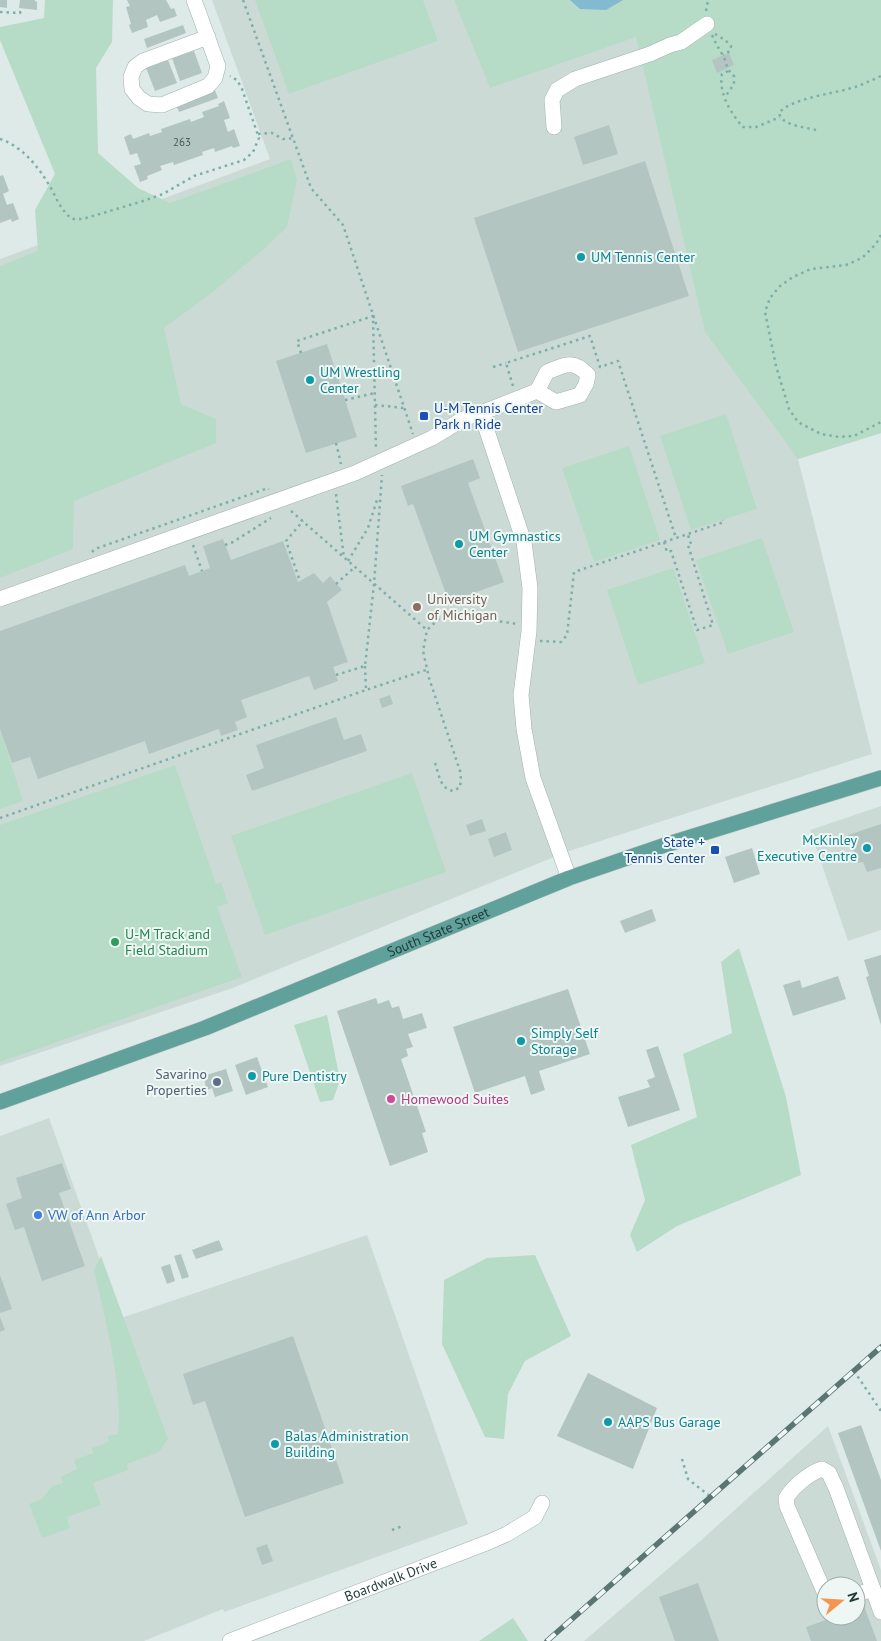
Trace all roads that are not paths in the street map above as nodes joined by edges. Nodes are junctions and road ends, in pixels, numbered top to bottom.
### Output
1 (194, 0) edge
2 (707, 24) road end
3 (208, 37) junction
4 (554, 127) dead end
5 (537, 391) dead end
6 (481, 413) junction
7 (0, 599) edge
8 (881, 778) edge
9 (569, 878) junction
10 (0, 1102) edge
11 (542, 1503) dead end
12 (817, 1576) edge
13 (873, 1590) junction
14 (866, 1592) edge
15 (881, 1612) edge
16 (230, 1641) edge

1 - 3 street
2 - 4 street
3 - 3 street
5 - 6 street
6 - 7 street
6 - 9 street
8 - 9 main road, South State Street
9 - 10 main road, South State Street
11 - 16 street, Boardwalk Drive
12 - 13 street
13 - 14 street
13 - 15 street

